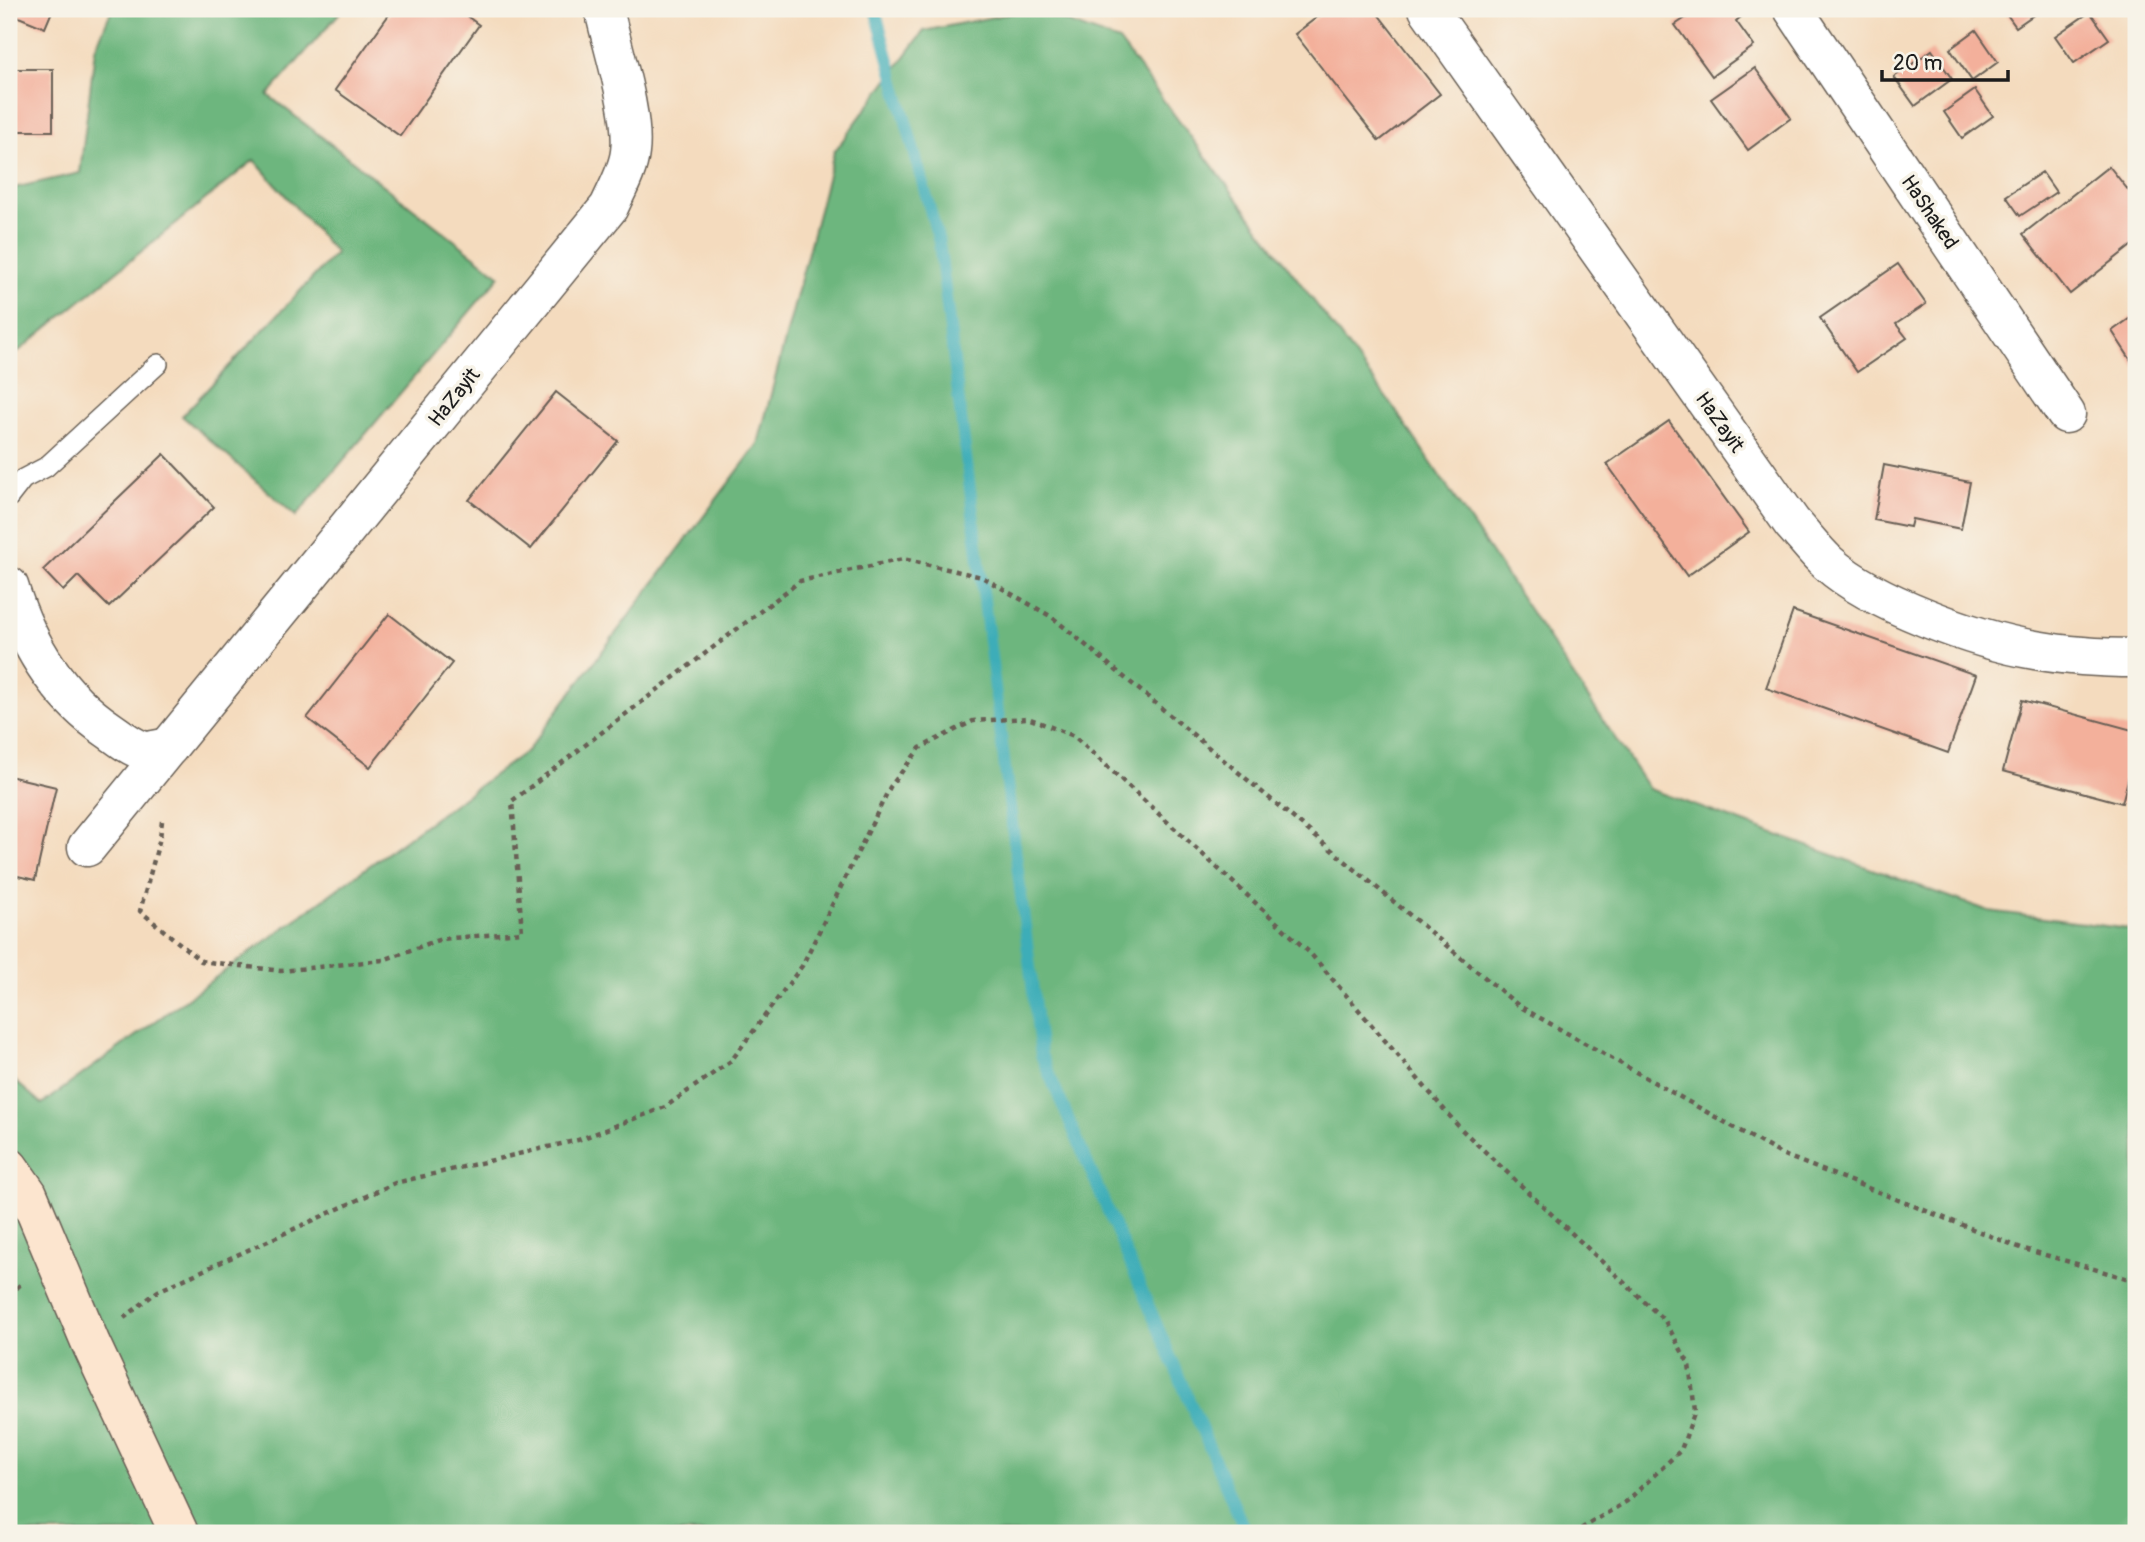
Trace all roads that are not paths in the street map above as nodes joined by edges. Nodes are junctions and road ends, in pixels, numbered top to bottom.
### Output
1 (604, 9) edge
2 (1428, 9) edge
3 (1793, 9) edge
4 (158, 364) dead end
5 (2066, 414) dead end
6 (9, 498) edge
7 (9, 586) edge
8 (2136, 658) edge
9 (169, 747) junction
10 (87, 847) dead end
11 (9, 1167) edge
12 (178, 1533) edge

1 - 9 street, HaZayit
2 - 8 street, HaZayit
3 - 5 street, HaShaked
4 - 6 lane
7 - 9 street
9 - 10 street, HaZayit
11 - 12 main road

